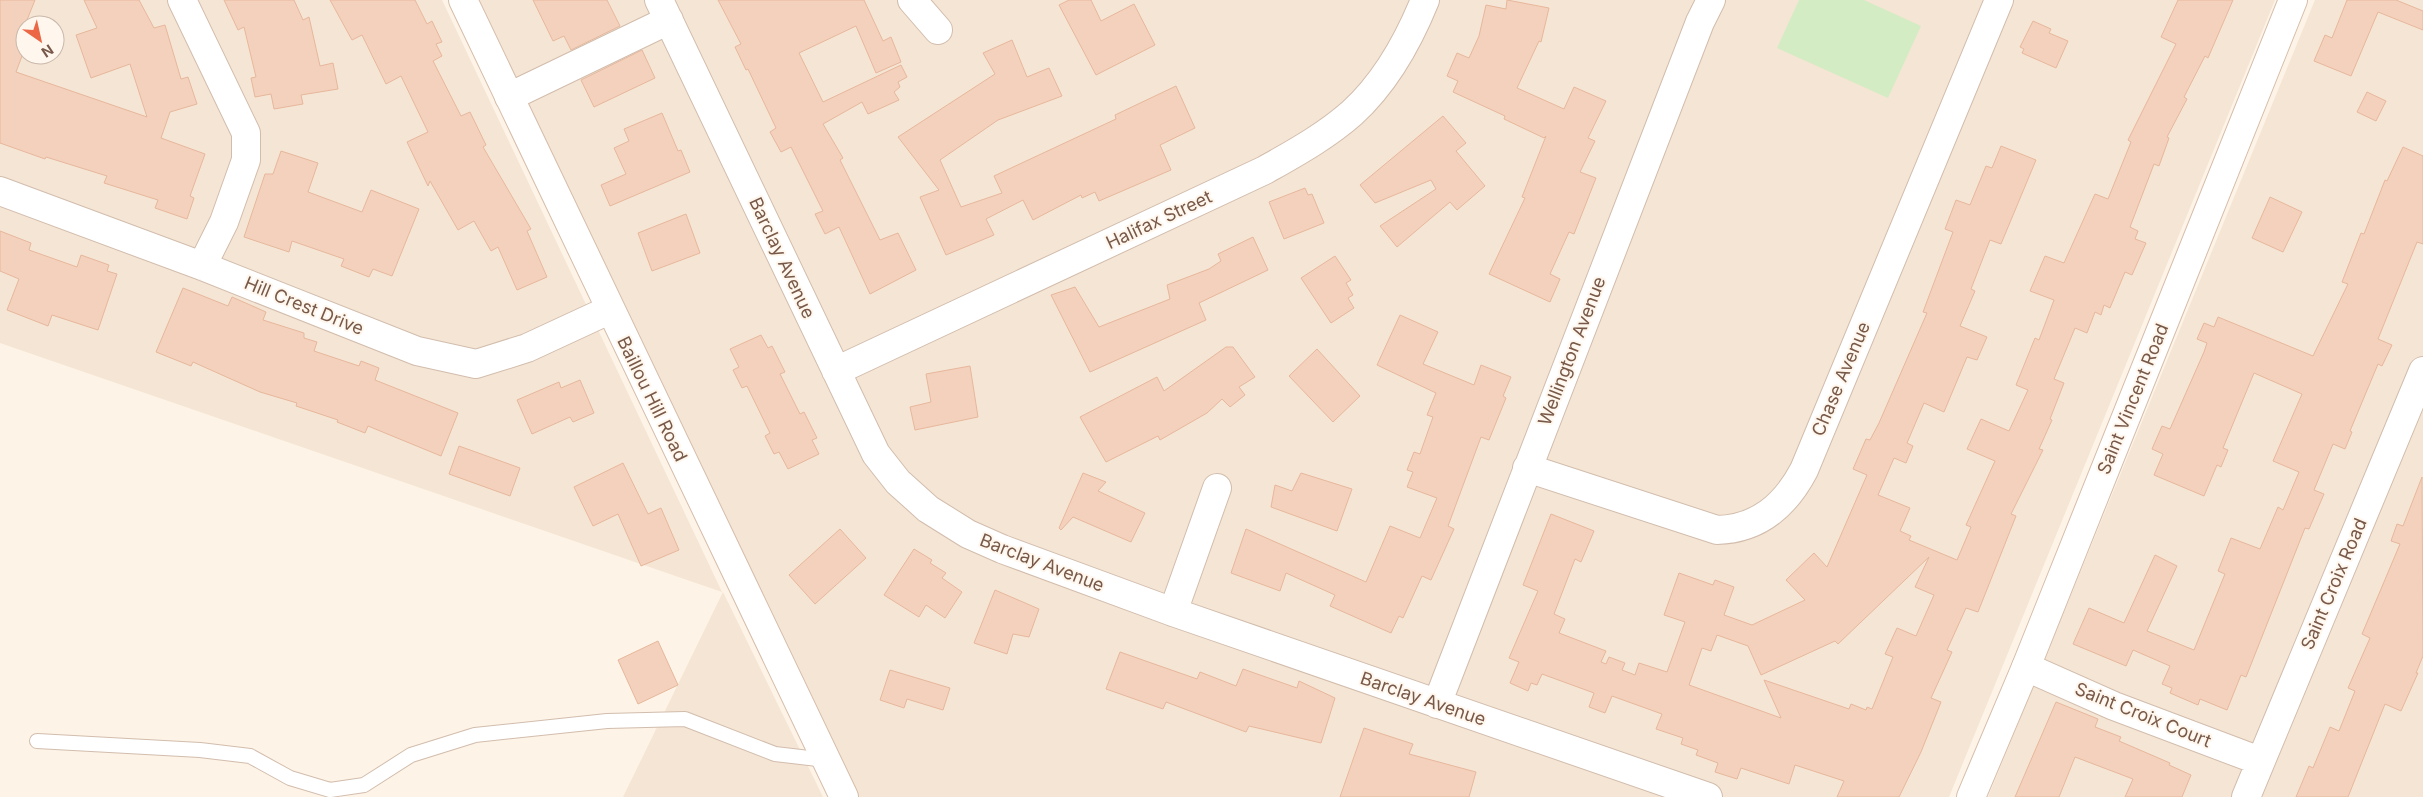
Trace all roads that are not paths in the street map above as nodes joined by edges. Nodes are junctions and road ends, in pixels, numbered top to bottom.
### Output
1 (182, 0) edge
2 (463, 0) edge
3 (912, 0) edge
4 (1425, 0) edge
5 (1711, 0) edge
6 (1999, 0) edge
7 (2293, 0) edge
8 (664, 10) edge
9 (938, 30) dead end
10 (509, 97) junction
11 (0, 191) edge
12 (202, 266) junction
13 (609, 310) junction
14 (836, 371) junction
15 (2423, 371) edge
16 (1527, 468) junction
17 (1217, 488) dead end
18 (1173, 612) junction
19 (2026, 667) junction
20 (1437, 704) junction
21 (38, 741) dead end
22 (826, 760) junction
23 (2260, 761) junction
24 (844, 797) edge
25 (1708, 797) edge
26 (1971, 797) edge
27 (2246, 797) edge

1 - 12 street
2 - 10 street, Baillou Hill Road
3 - 9 street
4 - 14 street, Halifax Street
5 - 16 street, Wellington Avenue
6 - 16 street, Chase Avenue
7 - 19 street, Saint Vincent Road
8 - 10 street
8 - 14 street, Barclay Avenue
10 - 13 street, Baillou Hill Road
11 - 12 street, Hill Crest Drive
12 - 13 street, Hill Crest Drive
13 - 22 street, Baillou Hill Road
14 - 18 street, Barclay Avenue
15 - 23 street, Saint Croix Road
16 - 20 street, Wellington Avenue
17 - 18 street
18 - 20 street, Barclay Avenue
19 - 23 street, Saint Croix Court
19 - 26 street, Saint Vincent Road
20 - 25 street, Barclay Avenue
21 - 22 lane
22 - 24 street, Baillou Hill Road
23 - 27 street, Saint Croix Road

